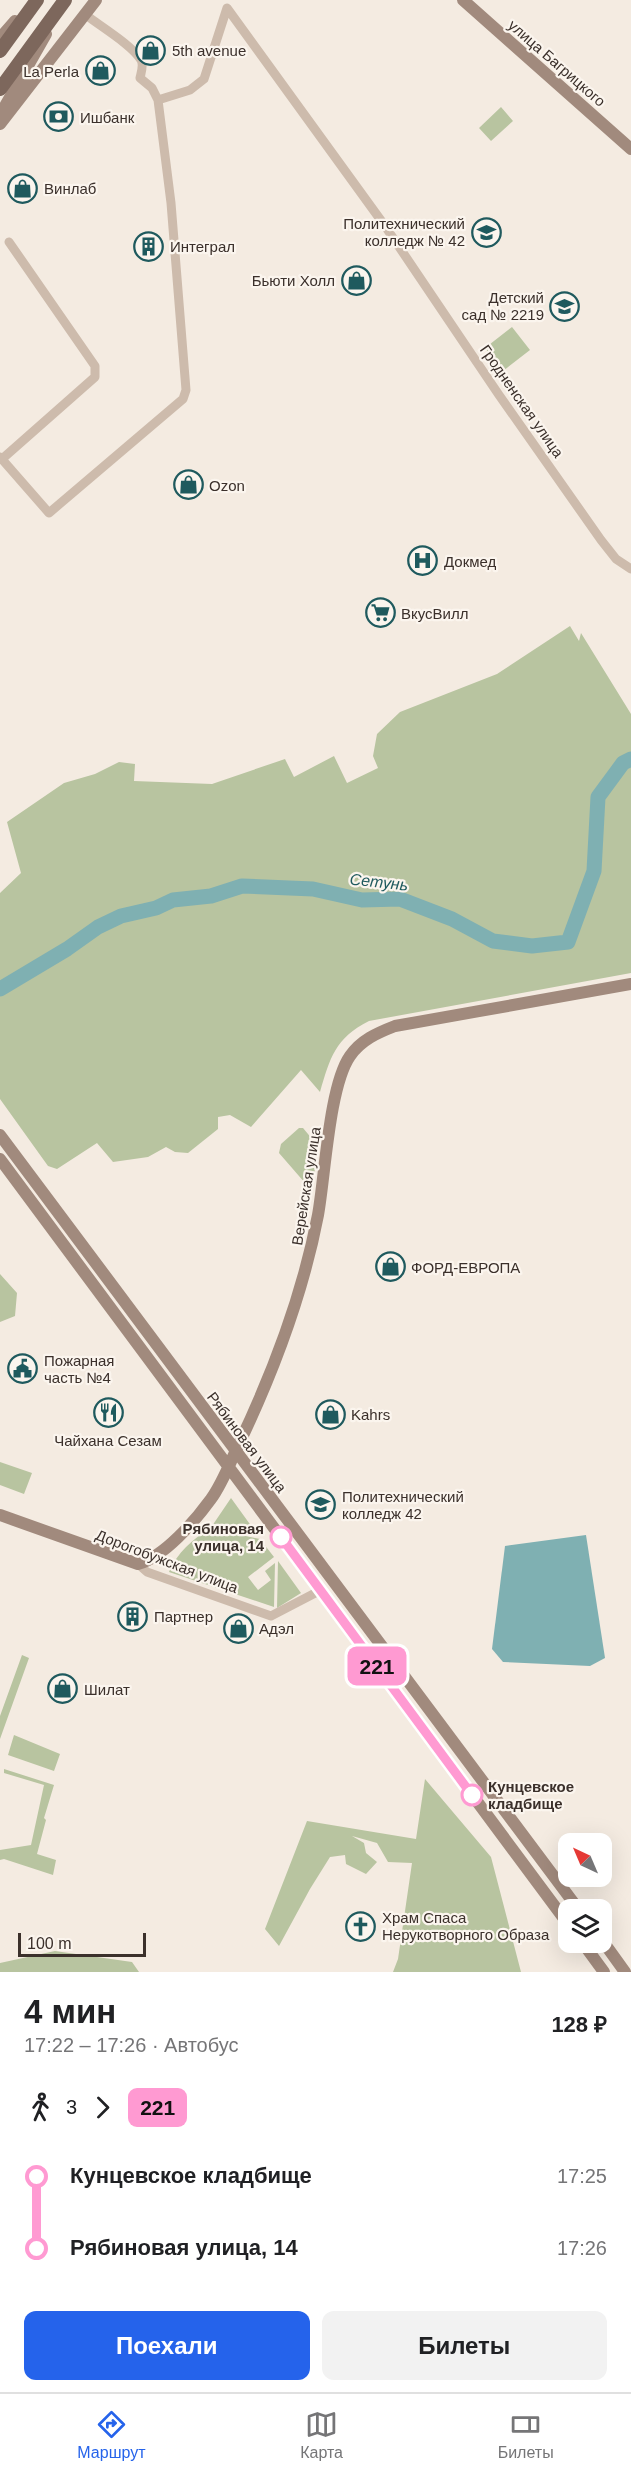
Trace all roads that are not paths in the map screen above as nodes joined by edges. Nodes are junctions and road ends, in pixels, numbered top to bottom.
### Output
1 (35, 0) edge
2 (66, 0) edge
3 (96, 0) edge
4 (463, 0) edge
5 (224, 4) edge
6 (86, 15) junction
7 (0, 38) edge
8 (0, 51) edge
9 (0, 89) edge
10 (158, 100) junction
11 (0, 114) edge
12 (0, 124) edge
13 (631, 148) edge
14 (9, 242) dead end
15 (1, 458) edge
16 (631, 569) edge
17 (631, 984) edge
18 (0, 1135) edge
19 (0, 1159) edge
20 (235, 1452) junction
21 (228, 1465) junction
22 (0, 1515) edge
23 (138, 1564) junction
24 (321, 1590) junction
25 (571, 1899) edge
26 (558, 1910) edge
27 (590, 1953) edge
28 (612, 1953) edge
29 (604, 1972) edge
30 (626, 1972) edge

1 - 7 main road
1 - 8 main road
2 - 9 main road
2 - 11 main road
3 - 6 main road
4 - 13 main road, улица Багрицкого
5 - 10 street, Гродненская улица
5 - 16 street, Гродненская улица
6 - 10 street
6 - 12 main road
10 - 15 street
14 - 15 street
17 - 20 main road, Верейская улица
18 - 20 main road, Рябиновая улица
19 - 21 main road, Рябиновая улица
20 - 21 main road, Верейская улица
20 - 25 main road, Рябиновая улица
21 - 23 main road, Верейская улица
21 - 24 main road, Рябиновая улица
22 - 23 main road, Дорогобужская улица
23 - 24 street, Дорогобужская улица
24 - 26 main road, Рябиновая улица
27 - 29 main road
28 - 30 main road

